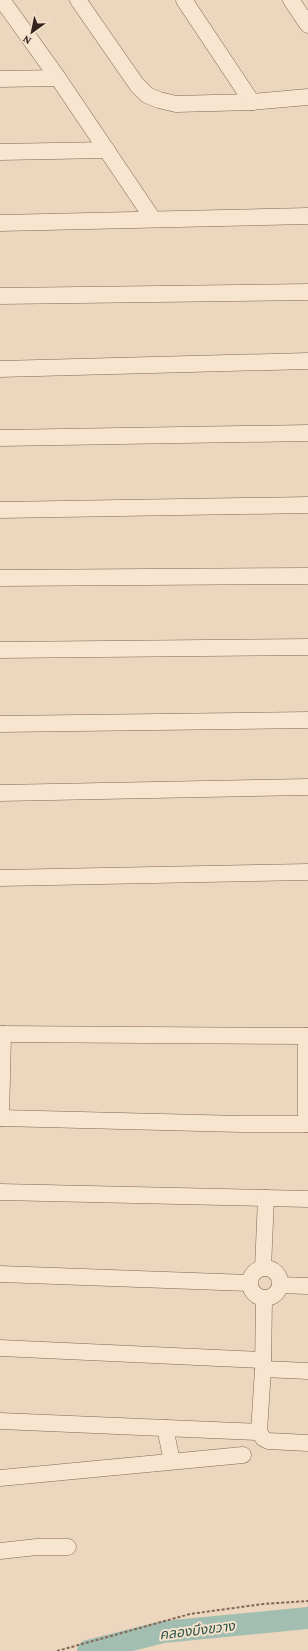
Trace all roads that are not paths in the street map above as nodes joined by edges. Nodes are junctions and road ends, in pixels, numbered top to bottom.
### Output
1 (78, 0) edge
2 (184, 0) edge
3 (291, 0) edge
4 (3, 3) edge
5 (308, 25) edge
6 (58, 78) junction
7 (0, 79) edge
8 (308, 97) edge
9 (252, 102) junction
10 (107, 150) junction
11 (0, 152) edge
12 (308, 216) edge
13 (153, 219) junction
14 (0, 223) edge
15 (308, 292) edge
16 (0, 296) edge
17 (308, 361) edge
18 (0, 369) edge
19 (308, 433) edge
20 (0, 438) edge
21 (308, 505) edge
22 (0, 510) edge
23 (308, 576) edge
24 (0, 578) edge
25 (308, 647) edge
26 (0, 650) edge
27 (308, 720) edge
28 (0, 724) edge
29 (308, 787) edge
30 (0, 793) edge
31 (308, 872) edge
32 (0, 878) edge
33 (1, 1034) edge
34 (307, 1036) edge
35 (0, 1118) edge
36 (307, 1124) edge
37 (0, 1192) edge
38 (266, 1198) junction
39 (308, 1199) edge
40 (263, 1268) junction
41 (0, 1274) edge
42 (249, 1283) junction
43 (280, 1285) junction
44 (308, 1286) edge
45 (264, 1298) junction
46 (0, 1348) edge
47 (263, 1364) junction
48 (308, 1371) edge
49 (0, 1421) edge
50 (165, 1428) junction
51 (259, 1432) junction
52 (308, 1443) edge
53 (243, 1455) dead end
54 (172, 1461) junction
55 (0, 1478) edge
56 (68, 1547) dead end
57 (0, 1551) edge

1 - 9 street
2 - 9 street
3 - 5 street
4 - 6 street
6 - 7 street
6 - 10 street
8 - 9 street
10 - 11 street
10 - 13 street
12 - 13 street
13 - 14 street
15 - 16 street
17 - 18 street
19 - 20 street
21 - 22 street
23 - 24 street
25 - 26 street
27 - 28 street
29 - 30 street
31 - 32 street
33 - 34 street
33 - 35 street
34 - 36 street
35 - 36 street
37 - 38 street
38 - 39 street
38 - 40 street
40 - 42 street
40 - 43 street
41 - 42 street
42 - 45 street
43 - 44 street
43 - 45 street
45 - 47 street
46 - 47 street
47 - 48 street
47 - 51 street
49 - 50 street
50 - 51 street
50 - 54 street
51 - 52 street
53 - 54 street
54 - 55 street
56 - 57 street

